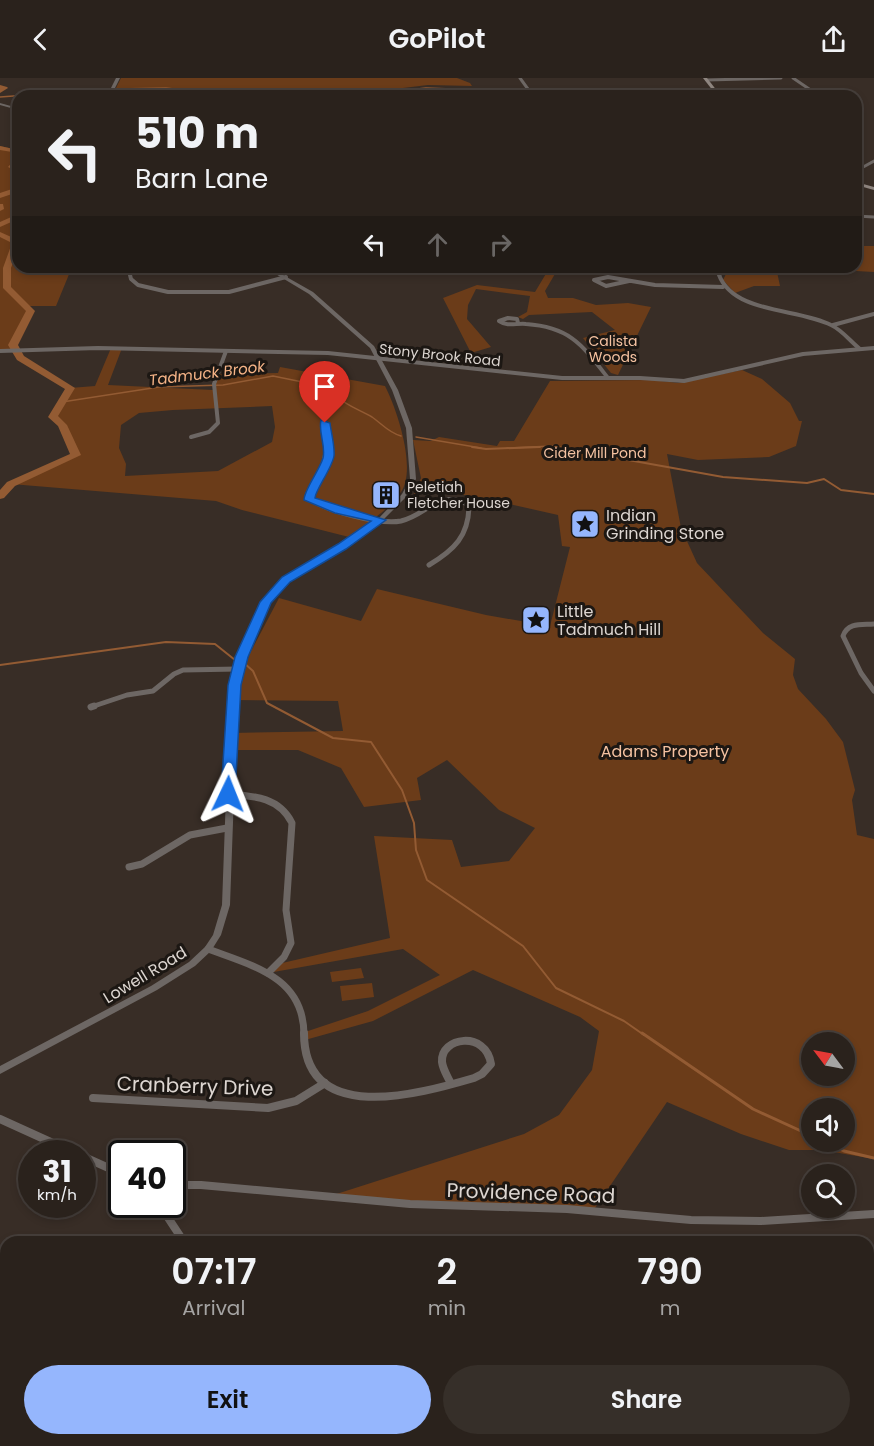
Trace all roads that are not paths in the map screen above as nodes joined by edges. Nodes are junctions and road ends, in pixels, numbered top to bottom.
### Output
1 (781, 78) edge
2 (793, 78) edge
3 (706, 79) edge
4 (811, 90) edge
5 (130, 273) edge
6 (277, 273) edge
7 (720, 273) edge
8 (286, 278) junction
9 (629, 281) junction
10 (723, 287) junction
11 (874, 314) edge
12 (518, 323) dead end
13 (833, 325) junction
14 (874, 348) edge
15 (860, 349) junction
16 (0, 351) edge
17 (226, 351) junction
18 (379, 359) junction
19 (608, 378) junction
20 (323, 420) dead end
21 (191, 437) dead end
22 (380, 520) junction
23 (429, 565) dead end
24 (874, 624) edge
25 (238, 669) junction
26 (874, 692) edge
27 (91, 707) dead end
28 (228, 794) junction
29 (227, 828) junction
30 (129, 867) dead end
31 (208, 949) junction
32 (268, 973) junction
33 (0, 1070) edge
34 (325, 1083) junction
35 (451, 1084) junction
36 (93, 1098) dead end
37 (0, 1119) edge
38 (46, 1140) edge
39 (187, 1185) edge
40 (874, 1214) edge
41 (170, 1218) edge
42 (180, 1236) edge

1 - 3 street
2 - 4 street
5 - 8 street
6 - 8 street, Lowell Road
7 - 10 street
8 - 18 street, Lowell Road
9 - 9 street
9 - 10 street
10 - 13 street
11 - 13 street
12 - 19 street
13 - 15 street
14 - 15 street, Stony Brook Road
15 - 19 street, Stony Brook Road
16 - 17 street, Stony Brook Road
17 - 18 street, Stony Brook Road
17 - 21 street
18 - 19 street, Stony Brook Road
18 - 22 street, Lowell Road
20 - 22 street
22 - 23 street
22 - 25 street, Lowell Road
24 - 26 street
25 - 27 street
25 - 28 street, Lowell Road
28 - 29 street, Lowell Road
28 - 32 street
29 - 30 street
29 - 31 street, Lowell Road
31 - 32 street
31 - 33 street, Lowell Road
32 - 34 street
34 - 35 street
34 - 36 street, Cranberry Drive
35 - 35 street
37 - 38 street
39 - 40 street, Providence Road
41 - 42 street

